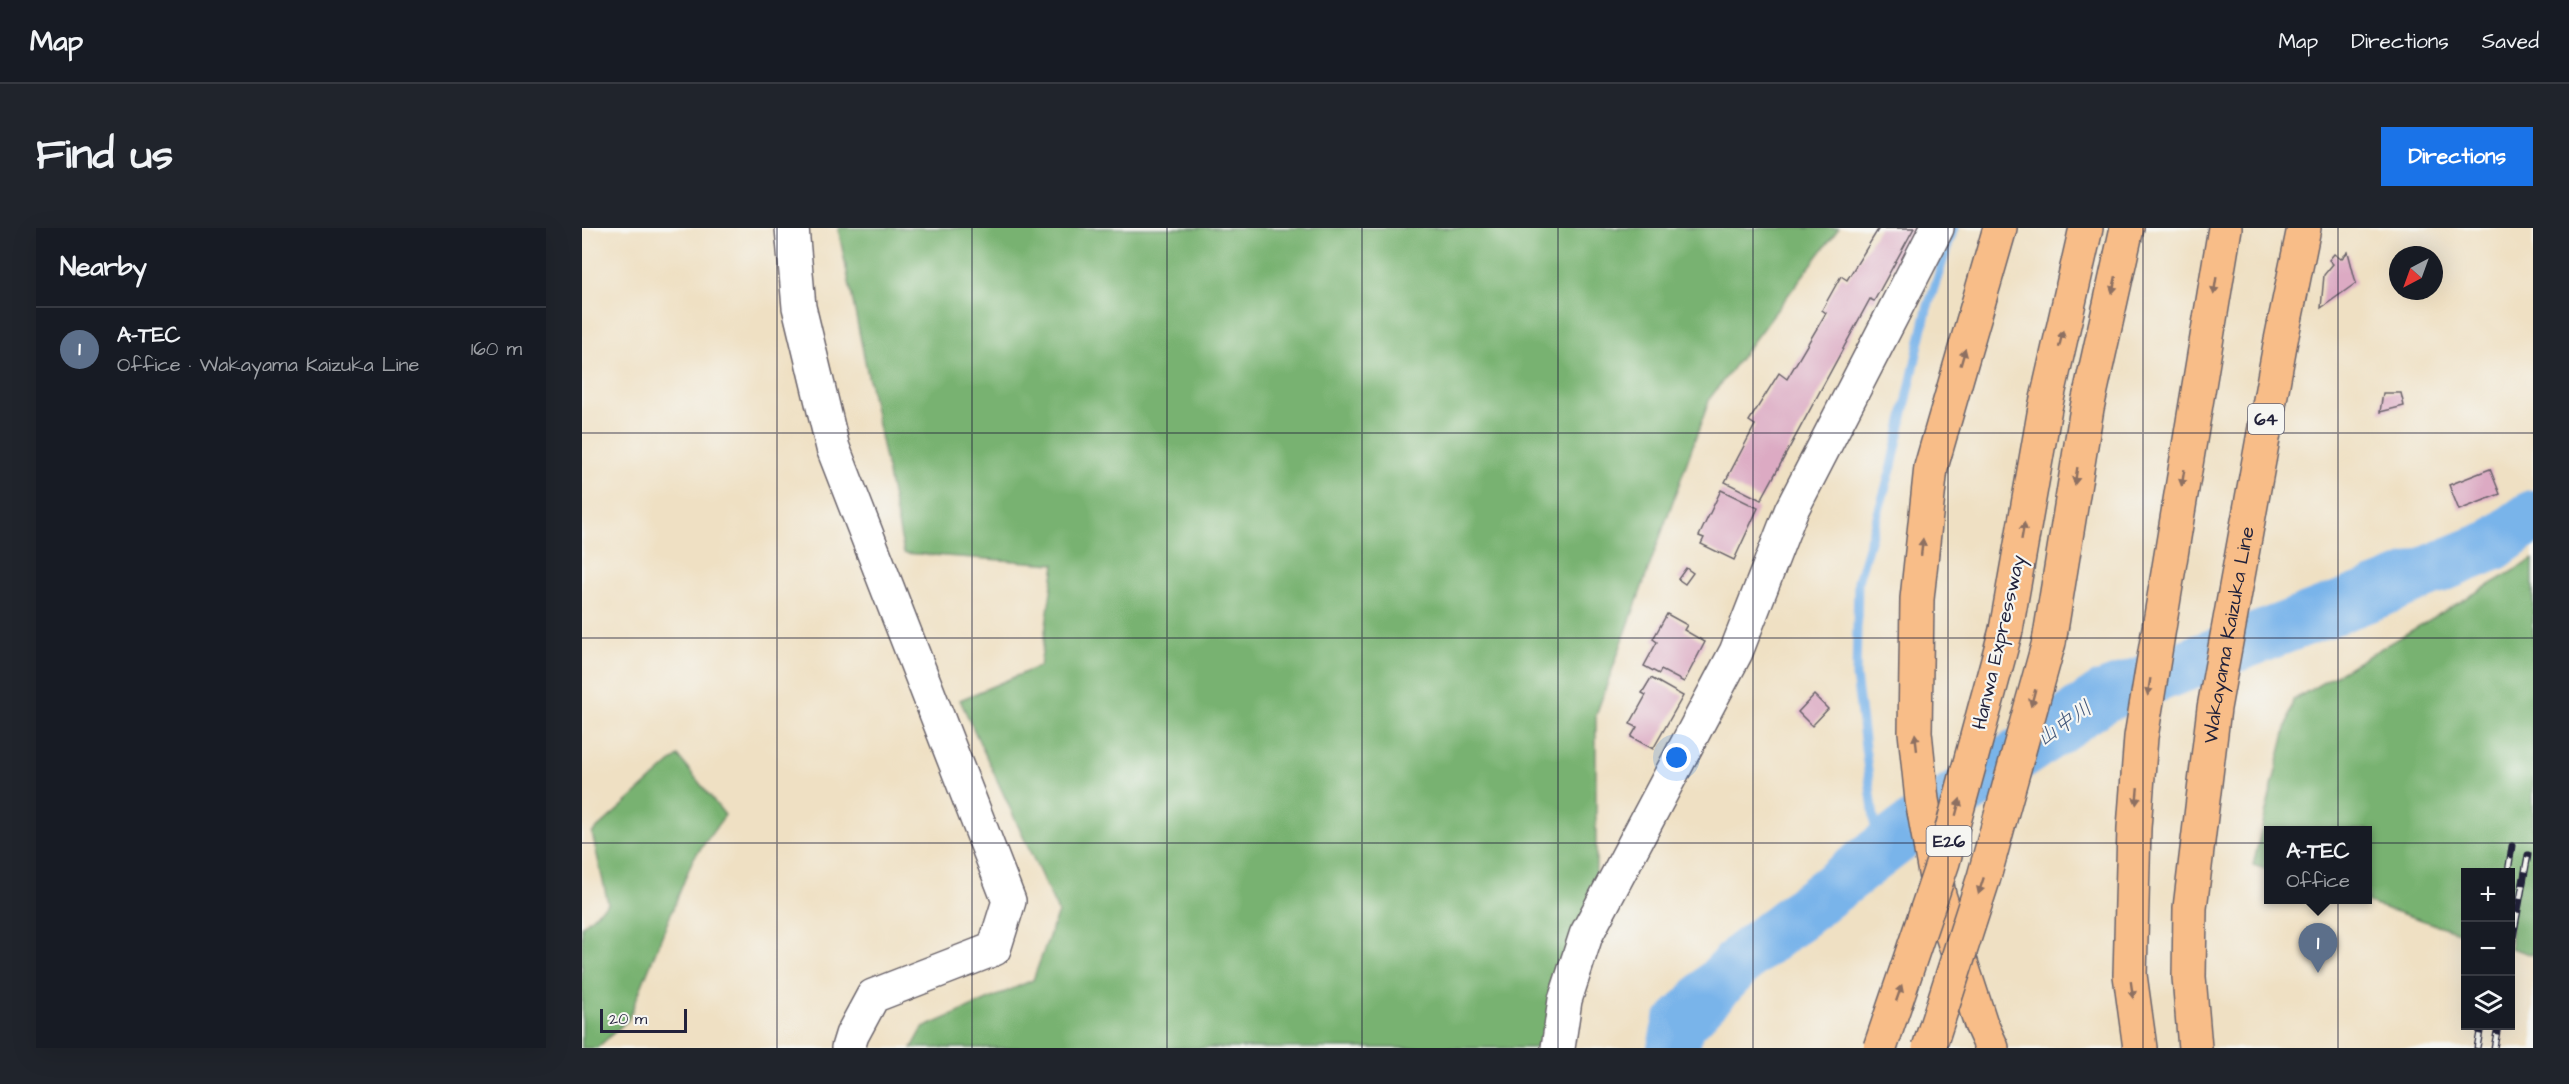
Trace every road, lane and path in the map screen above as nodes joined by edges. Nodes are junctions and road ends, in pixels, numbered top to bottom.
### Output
1 (792, 228) edge
2 (1937, 228) edge
3 (2000, 228) edge
4 (2086, 228) edge
5 (2127, 228) edge
6 (2224, 228) edge
7 (2304, 228) edge
8 (848, 1048) edge
9 (1558, 1048) edge
10 (1880, 1048) edge
11 (1929, 1048) edge
12 (1992, 1048) edge
13 (2140, 1048) edge
14 (2195, 1048) edge

1 - 8 street
2 - 9 street
12 -> 3 main road, bridge
10 -> 4 main road, Hanwa Expressway / E26, bridge
5 -> 11 main road, E26, bridge
6 -> 13 main road
7 - 14 main road, Wakayama Kaizuka Line / 64

